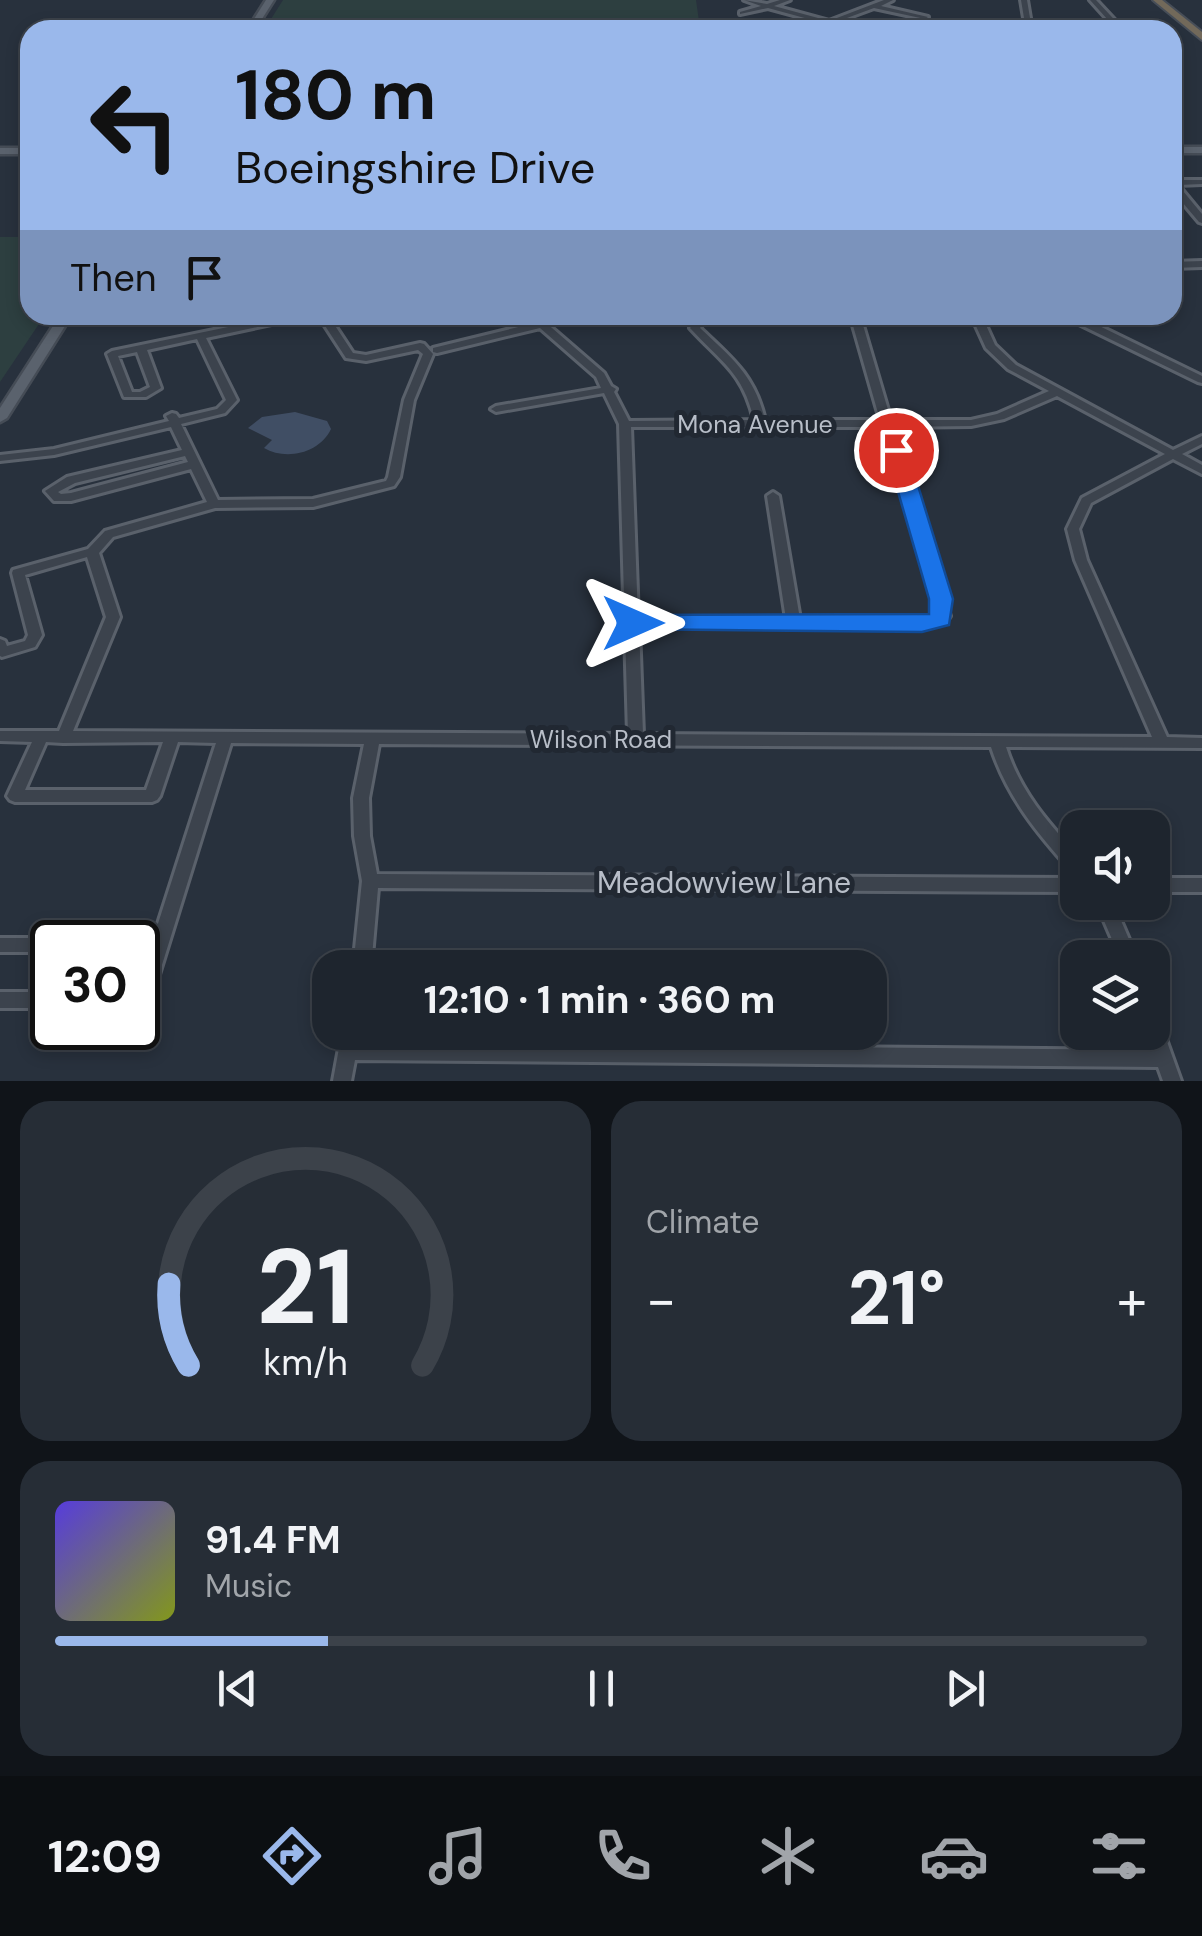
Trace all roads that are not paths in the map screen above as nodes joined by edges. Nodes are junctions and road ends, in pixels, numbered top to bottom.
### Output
1 (747, 0) edge
2 (787, 0) edge
3 (890, 0) edge
4 (1093, 0) edge
5 (1157, 0) edge
6 (1175, 0) edge
7 (769, 6) junction
8 (874, 6) junction
9 (742, 13) dead end
10 (926, 17) dead end
11 (818, 20) edge
12 (837, 20) edge
13 (1112, 20) edge
14 (1181, 20) edge
15 (1182, 21) edge
16 (1202, 22) edge
17 (1202, 37) edge
18 (1182, 196) edge
19 (1202, 220) edge
20 (60, 325) edge
21 (228, 325) edge
22 (330, 325) edge
23 (520, 325) edge
24 (542, 325) edge
25 (697, 325) edge
26 (858, 325) edge
27 (982, 325) edge
28 (1092, 325) edge
29 (200, 336) junction
30 (140, 348) junction
31 (437, 350) dead end
32 (1202, 380) edge
33 (611, 389) junction
34 (1058, 392) junction
35 (496, 410) dead end
36 (0, 418) edge
37 (173, 420) junction
38 (626, 424) junction
39 (760, 424) junction
40 (888, 424) junction
41 (1202, 438) edge
42 (0, 450) edge
43 (1174, 454) junction
44 (0, 458) edge
45 (190, 459) junction
46 (1202, 470) edge
47 (773, 496) dead end
48 (214, 504) junction
49 (92, 552) junction
50 (18, 573) junction
51 (0, 578) edge
52 (633, 623) junction
53 (794, 624) junction
54 (0, 644) edge
55 (0, 736) edge
56 (40, 737) junction
57 (63, 738) junction
58 (372, 738) junction
59 (172, 739) junction
60 (225, 739) junction
61 (636, 740) junction
62 (997, 742) junction
63 (1162, 743) junction
64 (1202, 744) edge
65 (1060, 846) edge
66 (370, 881) junction
67 (1060, 885) edge
68 (1170, 885) edge
69 (1202, 885) edge
70 (160, 936) edge
71 (0, 944) edge
72 (30, 945) edge
73 (364, 950) edge
74 (0, 1000) edge
75 (30, 1000) edge
76 (348, 1050) edge
77 (733, 1050) edge
78 (1161, 1050) edge
79 (1164, 1059) junction
80 (342, 1081) edge
81 (1172, 1081) edge

1 - 7 street
2 - 7 street
3 - 8 street
4 - 13 street
5 - 14 highway
6 - 16 highway
7 - 9 street
7 - 11 street
8 - 10 street
8 - 12 street
15 - 17 highway
18 - 19 street
20 - 36 main road
21 - 29 street
22 - 48 street
23 - 31 street
24 - 33 street
25 - 39 street
26 - 40 street
27 - 34 street
28 - 32 street
29 - 30 street
29 - 37 street
30 - 30 street
33 - 35 street
33 - 38 street
34 - 40 street, Mona Avenue
34 - 43 street
37 - 42 street
37 - 44 street
37 - 45 street
38 - 39 street, Mona Avenue
38 - 52 street
39 - 40 street, Mona Avenue
40 - 53 street
41 - 43 street
43 - 46 street
43 - 63 street
45 - 45 street
45 - 48 street
47 - 53 street
48 - 49 street
49 - 50 street
49 - 57 street
50 - 51 street
50 - 54 street
52 - 53 street
52 - 61 street
55 - 56 street, Wilson Road
56 - 57 street, Wilson Road
56 - 59 street
57 - 59 street, Wilson Road
58 - 60 street, Wilson Road
58 - 61 street, Wilson Road
58 - 66 street
59 - 60 street, Wilson Road
60 - 70 street
61 - 62 street, Wilson Road
62 - 63 street, Wilson Road
62 - 65 street
63 - 64 street, Wilson Road
66 - 67 street, Meadowview Lane
66 - 73 street
68 - 69 street
71 - 72 street
74 - 75 street
76 - 80 street
77 - 79 street
78 - 79 street
79 - 81 street

